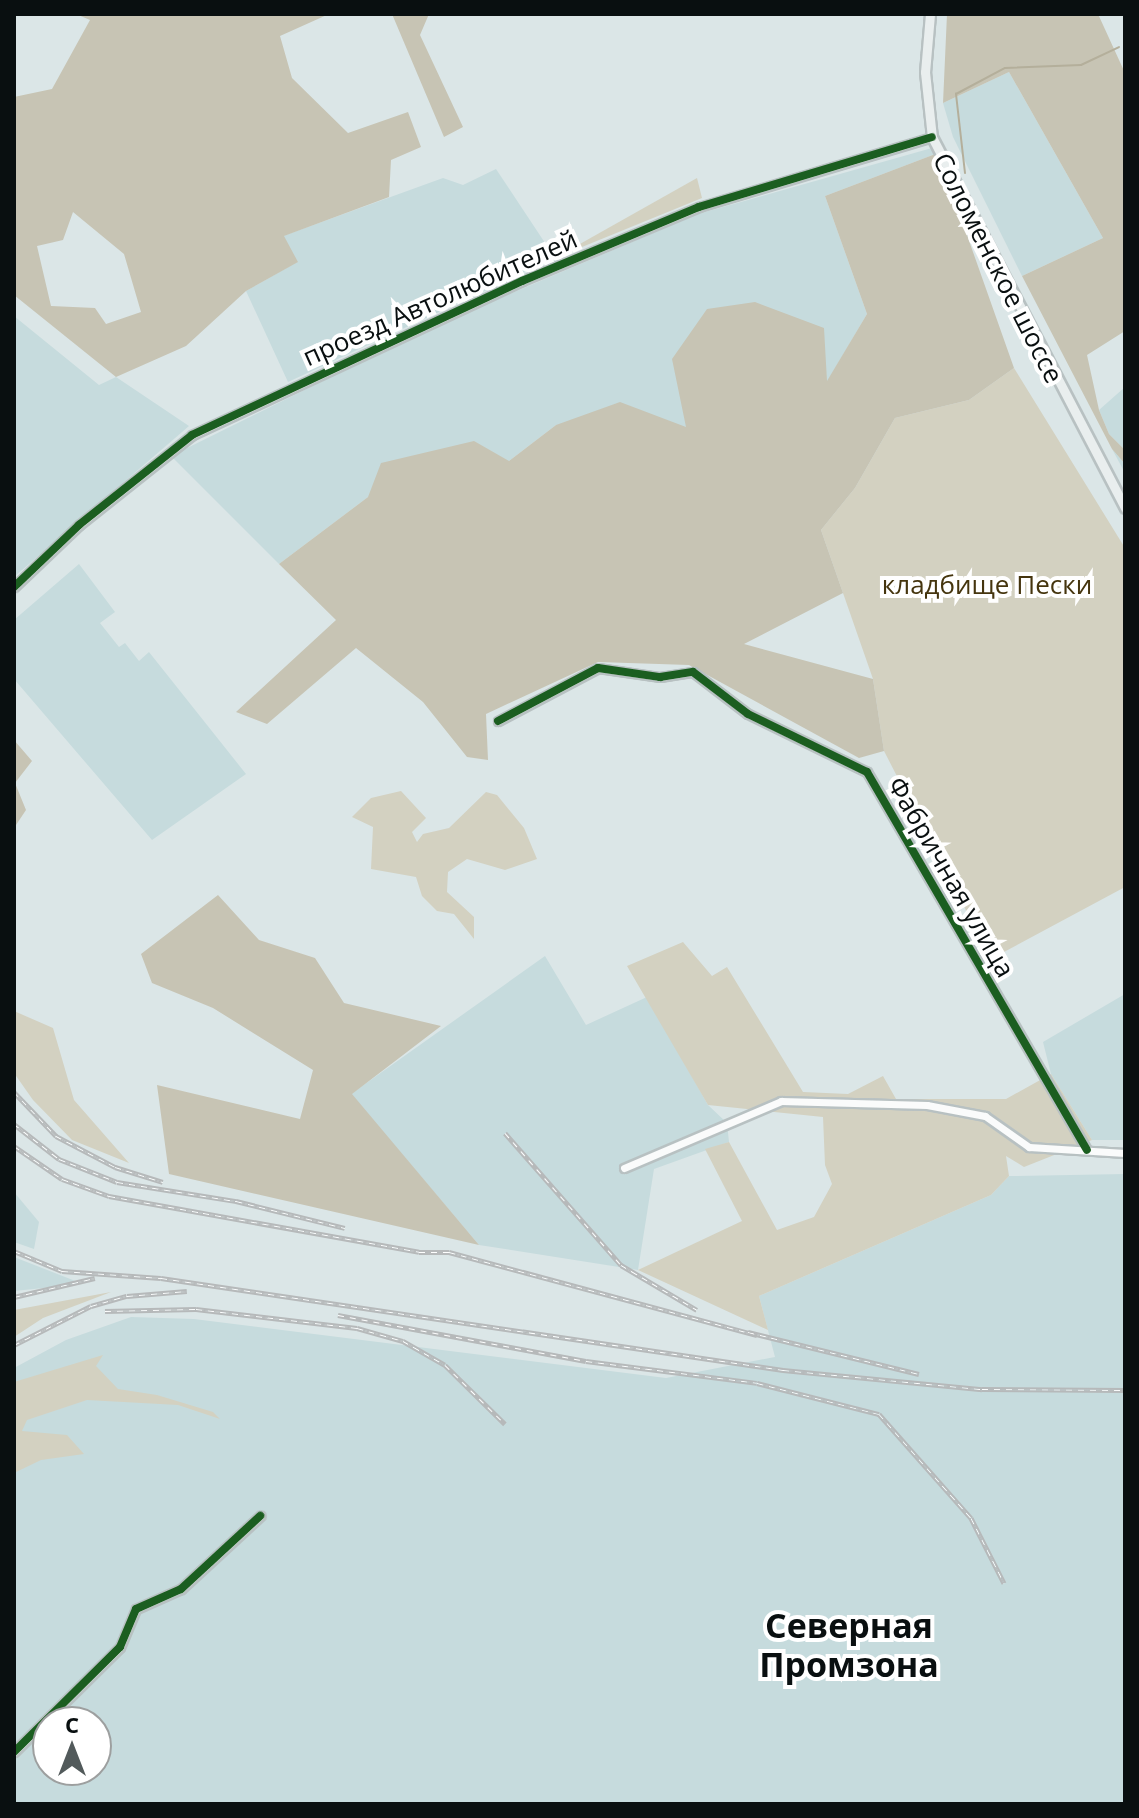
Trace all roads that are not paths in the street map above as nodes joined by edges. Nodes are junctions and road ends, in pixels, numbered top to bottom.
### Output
1 (930, 14) edge
2 (932, 137) junction
3 (1125, 508) edge
4 (14, 587) edge
5 (498, 721) dead end
6 (1087, 1150) junction
7 (1125, 1153) edge
8 (624, 1168) dead end
9 (260, 1516) dead end
10 (14, 1752) edge

1 - 2 main road, Соломенское шоссе
2 - 3 main road, Соломенское шоссе
2 - 4 street, проезд Автолюбителей
5 - 6 street, Фабричная улица
6 - 7 street
6 - 8 street
9 - 10 street

